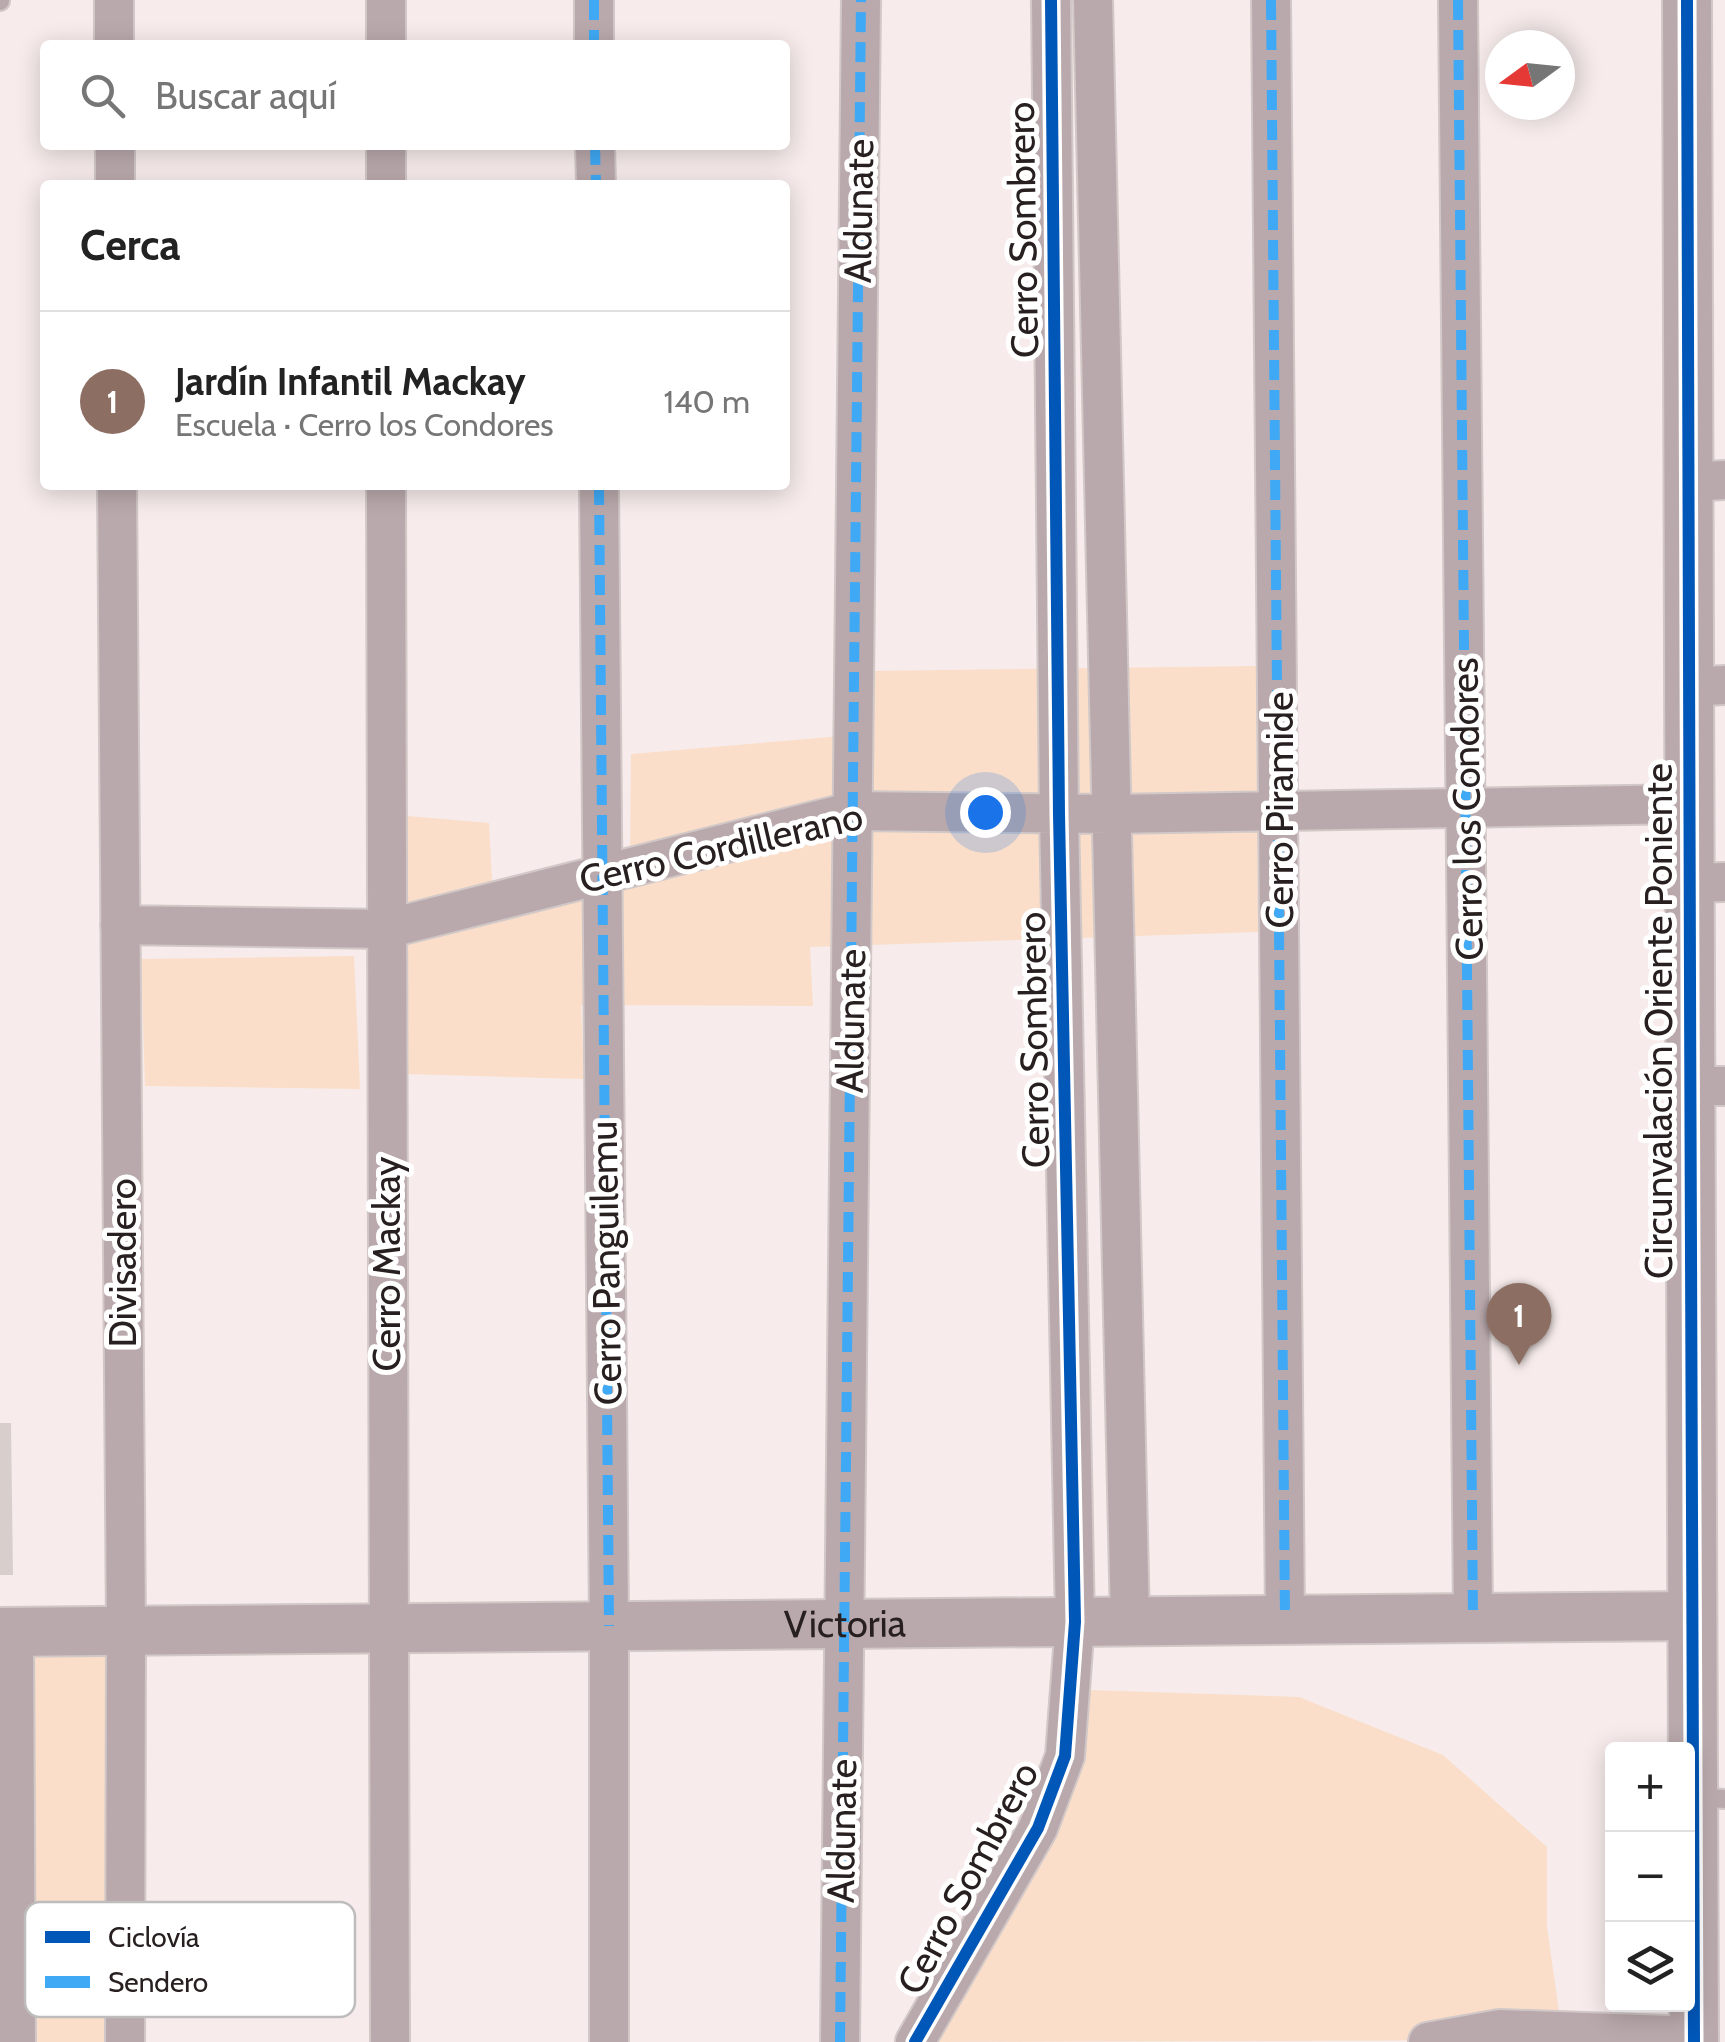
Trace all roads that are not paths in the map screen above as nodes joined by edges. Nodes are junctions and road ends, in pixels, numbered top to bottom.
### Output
1 (114, 0) edge
2 (386, 0) edge
3 (594, 0) edge
4 (861, 0) edge
5 (1051, 0) edge
6 (1093, 0) edge
7 (1271, 0) edge
8 (1458, 0) edge
9 (1687, 0) edge
10 (114, 40) edge
11 (386, 40) edge
12 (594, 40) edge
13 (115, 150) edge
14 (386, 150) edge
15 (596, 150) edge
16 (115, 180) edge
17 (386, 180) edge
18 (596, 180) edge
19 (1706, 481) edge
20 (117, 490) edge
21 (386, 490) edge
22 (599, 490) edge
23 (1706, 686) edge
24 (1687, 804) junction
25 (1467, 806) junction
26 (1280, 809) junction
27 (854, 811) junction
28 (1060, 814) junction
29 (1112, 814) junction
30 (602, 874) junction
31 (1707, 882) edge
32 (120, 925) junction
33 (386, 929) junction
34 (1707, 1086) edge
35 (1708, 1299) edge
36 (1708, 1478) edge
37 (1474, 1618) junction
38 (1285, 1620) junction
39 (1130, 1621) junction
40 (1075, 1622) junction
41 (844, 1624) junction
42 (610, 1626) junction
43 (389, 1628) junction
44 (126, 1631) junction
45 (7, 1632) edge
46 (1704, 1644) edge
47 (1710, 1798) edge
48 (125, 1902) edge
49 (125, 2017) edge
50 (1694, 2039) edge
51 (16, 2042) edge
52 (125, 2042) edge
53 (390, 2042) edge
54 (610, 2042) edge
55 (840, 2042) edge
56 (916, 2042) edge
57 (1428, 2042) edge

1 - 10 street
2 - 11 street
3 - 12 street
4 - 27 street, Aldunate
5 - 28 street, Cerro Sombrero
6 - 29 street, Cerro Sombrero
7 - 26 street, Cerro Piramide
8 - 25 street, Cerro los Condores
9 - 19 street, Circunvalación Oriente Poniente
13 - 16 street
14 - 17 street
15 - 18 street
19 - 23 street, Circunvalación Oriente Poniente
20 - 32 street, Divisadero
21 - 33 street, Cerro Mackay
22 - 30 street, Cerro Panguilemu
23 - 24 street, Circunvalación Oriente Poniente
24 - 25 street, Cerro Cordillerano
24 - 31 street, Circunvalación Oriente Poniente
25 - 26 street, Cerro Cordillerano
25 - 37 street, Cerro los Condores
26 - 29 street, Cerro Cordillerano
26 - 38 street, Cerro Piramide
27 - 28 street, Cerro Cordillerano
27 - 30 street, Cerro Cordillerano
27 - 41 street, Aldunate
28 - 29 street, Cerro Cordillerano
28 - 40 street, Cerro Sombrero
29 - 39 street, Cerro Sombrero
30 - 33 street, Cerro Cordillerano
30 - 42 street, Cerro Panguilemu
31 - 34 street, Circunvalación Oriente Poniente
32 - 33 street, Cerro Cordillerano
32 - 44 street, Divisadero
33 - 43 street, Cerro Mackay
34 - 35 street, Circunvalación Oriente Poniente
35 - 36 street, Circunvalación Oriente Poniente
36 - 46 street, Circunvalación Oriente Poniente
37 - 38 street, Victoria
37 - 46 street, Victoria
38 - 39 street, Victoria
39 - 40 street, Victoria
40 - 41 street, Victoria
40 - 56 street, Cerro Sombrero
41 - 42 street, Victoria
41 - 55 street, Aldunate
42 - 43 street, Victoria
42 - 54 street, Cerro Panguilemu
43 - 44 street, Victoria
43 - 53 street, Cerro Mackay
44 - 45 street, Victoria
44 - 48 street, Divisadero
45 - 51 street
46 - 47 street, Circunvalación Oriente Poniente
47 - 50 street, Circunvalación Oriente Poniente
49 - 52 street, Divisadero
50 - 57 street

